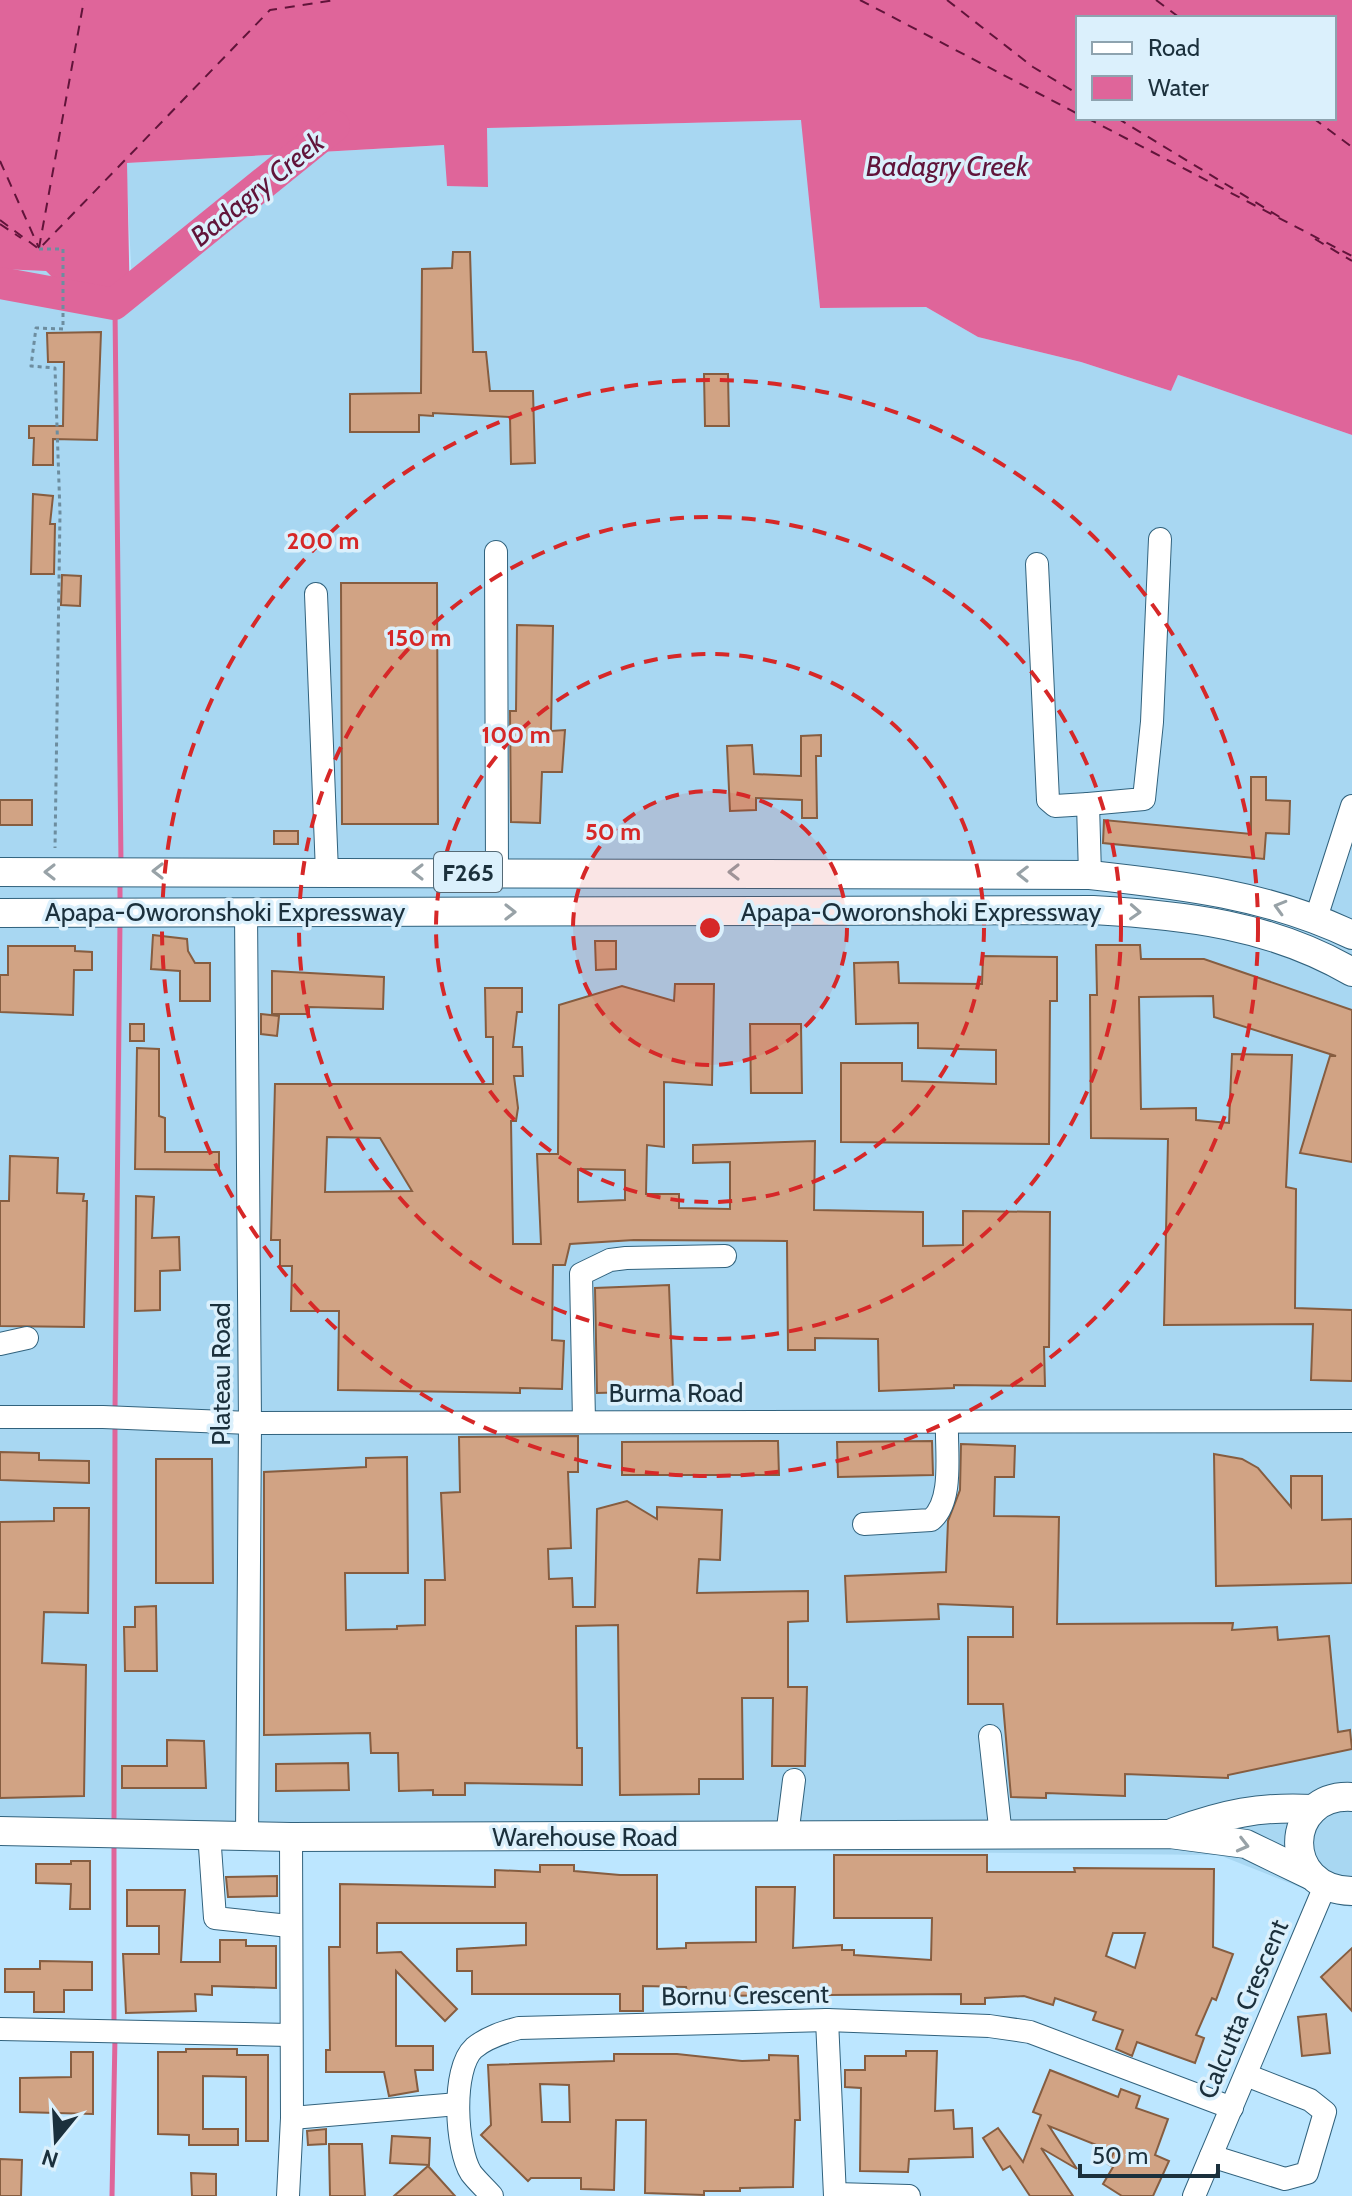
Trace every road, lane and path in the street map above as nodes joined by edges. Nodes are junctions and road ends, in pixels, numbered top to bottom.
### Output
1 (39, 249) dead end
2 (1160, 539) dead end
3 (496, 552) dead end
4 (1037, 564) dead end
5 (316, 594) dead end
6 (1088, 804) junction
7 (1352, 806) edge
8 (0, 872) edge
9 (55, 872) junction
10 (327, 872) junction
11 (497, 872) junction
12 (1090, 875) junction
13 (246, 911) junction
14 (0, 913) edge
15 (1316, 918) junction
16 (1352, 935) edge
17 (1352, 972) edge
18 (725, 1256) dead end
19 (27, 1338) dead end
20 (0, 1344) edge
21 (0, 1417) edge
22 (584, 1421) junction
23 (1352, 1421) edge
24 (250, 1423) junction
25 (947, 1424) junction
26 (864, 1524) dead end
27 (990, 1736) dead end
28 (794, 1780) dead end
29 (1351, 1796) edge
30 (1313, 1809) junction
31 (0, 1831) edge
32 (209, 1833) junction
33 (1170, 1834) junction
34 (247, 1836) junction
35 (787, 1836) junction
36 (1001, 1836) junction
37 (291, 1837) junction
38 (1329, 1884) edge
39 (289, 1926) junction
40 (827, 2020) junction
41 (0, 2029) edge
42 (290, 2035) junction
43 (1246, 2075) junction
44 (458, 2104) junction
45 (1232, 2108) junction
46 (292, 2118) junction
47 (1211, 2156) junction
48 (835, 2195) edge
49 (288, 2196) edge
50 (492, 2196) edge
51 (909, 2196) edge
52 (1194, 2196) edge

1 - 9 path
2 - 6 street
3 - 11 street
4 - 6 street
5 - 10 street
6 - 12 street
7 - 15 street
9 -> 8 main road, Apapa-Oworonshoki Expressway / F265
10 -> 9 main road, Apapa-Oworonshoki Expressway / F265
11 -> 10 main road, Apapa-Oworonshoki Expressway / F265
12 -> 11 main road, Apapa-Oworonshoki Expressway / F265
15 -> 12 main road, Apapa-Oworonshoki Expressway / F265
13 - 14 main road, Apapa-Oworonshoki Expressway / F265
13 -> 17 main road, Apapa-Oworonshoki Expressway / F265
13 - 24 street, Plateau Road
15 - 16 main road, Apapa-Oworonshoki Expressway / F265
18 - 22 street
19 - 20 street
21 - 24 street, Burma Road
22 - 24 street, Burma Road
22 - 25 street, Burma Road
23 - 25 street, Burma Road
24 - 34 street, Plateau Road
25 - 26 street
27 - 36 street
28 - 35 street
29 - 30 main road
30 - 33 main road, Warehouse Road
30 - 38 main road
31 - 32 main road, Warehouse Road
32 - 34 main road, Warehouse Road
32 - 39 street
33 - 36 main road, Warehouse Road
33 -> 38 main road, Warehouse Road
34 - 37 main road, Warehouse Road
35 - 36 main road, Warehouse Road
35 - 37 main road, Warehouse Road
37 - 39 street
38 - 43 street, Calcutta Crescent
39 - 42 street
40 - 44 street, Bornu Crescent
40 - 45 street, Bornu Crescent
40 - 48 street
41 - 42 street
42 - 46 street
43 - 45 street, Calcutta Crescent
43 - 47 street
44 - 46 street
44 - 50 street
45 - 47 street, Calcutta Crescent
46 - 49 street
47 - 52 street, Calcutta Crescent
48 - 51 street

